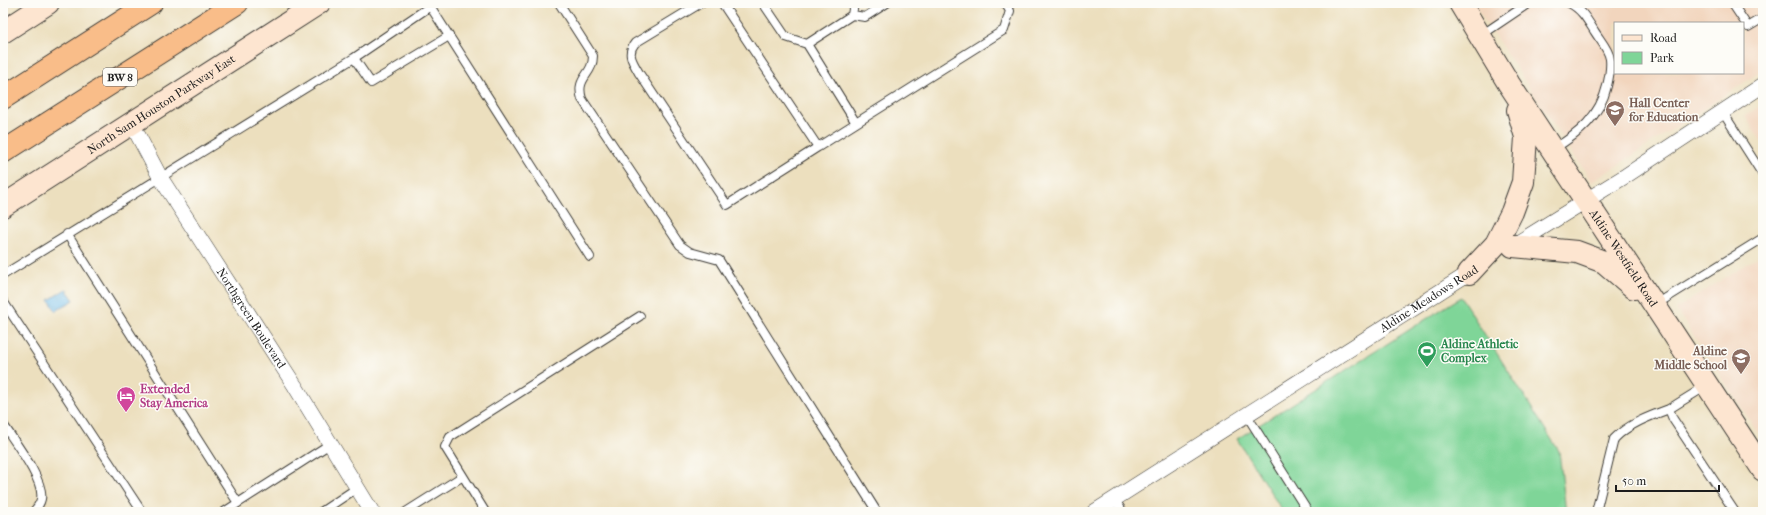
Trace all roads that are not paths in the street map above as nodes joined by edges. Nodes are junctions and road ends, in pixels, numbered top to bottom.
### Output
1 (151, 3) edge
2 (237, 3) edge
3 (319, 3) edge
4 (559, 3) edge
5 (701, 3) edge
6 (722, 3) edge
7 (763, 3) edge
8 (854, 3) edge
9 (887, 3) edge
10 (1005, 3) edge
11 (1529, 3) edge
12 (1569, 3) edge
13 (1732, 3) edge
14 (1460, 4) edge
15 (432, 5) edge
16 (34, 7) edge
17 (852, 15) junction
18 (1763, 18) edge
19 (3, 32) edge
20 (192, 32) junction
21 (449, 36) junction
22 (1483, 41) junction
23 (807, 44) junction
24 (354, 58) junction
25 (1509, 84) junction
26 (1763, 85) edge
27 (3, 98) edge
28 (1722, 111) junction
29 (856, 123) junction
30 (132, 124) junction
31 (818, 147) junction
32 (1552, 149) junction
33 (3, 152) edge
34 (3, 168) edge
35 (1763, 175) edge
36 (160, 177) junction
37 (1586, 201) junction
38 (3, 206) edge
39 (67, 234) junction
40 (1763, 238) edge
41 (1513, 246) junction
42 (590, 257) dead end
43 (1469, 273) junction
44 (3, 275) edge
45 (3, 301) edge
46 (1654, 306) junction
47 (640, 316) dead end
48 (1707, 386) junction
49 (1669, 409) junction
50 (1246, 414) junction
51 (3, 424) edge
52 (330, 444) junction
53 (1763, 470) edge
54 (463, 476) junction
55 (357, 488) junction
56 (1114, 499) junction
57 (238, 503) junction
58 (484, 510) dead end
59 (33, 512) edge
60 (142, 512) edge
61 (224, 512) edge
62 (321, 512) edge
63 (372, 512) edge
64 (406, 512) edge
65 (877, 512) edge
66 (1094, 512) edge
67 (1123, 512) edge
68 (1308, 512) edge
69 (1596, 512) edge
70 (1735, 512) edge

1 - 27 highway
2 - 20 highway, BW 8
3 - 30 main road, North Sam Houston Parkway East
4 - 65 lane
5 - 31 lane
6 - 31 lane
7 - 23 lane
8 - 17 lane
9 - 17 lane
10 - 29 lane
11 - 22 lane
12 - 32 lane
13 - 18 lane
14 - 22 main road, Aldine Westfield Road
15 - 21 lane
15 - 24 lane
16 - 19 main road
17 - 23 lane
20 - 33 highway, BW 8
20 - 34 highway
21 - 24 lane
21 - 42 lane
22 - 25 main road, Aldine Westfield Road
23 - 29 lane
24 - 36 lane
25 - 32 main road, Aldine Westfield Road
25 - 43 main road
26 - 28 street, Aldine Meadows Road
28 - 35 lane
28 - 37 street, Aldine Meadows Road
29 - 31 lane
30 - 36 street, Northgreen Boulevard
30 - 38 main road, North Sam Houston Parkway East
32 - 37 main road, Aldine Westfield Road
36 - 39 lane
36 - 52 street, Northgreen Boulevard
37 - 41 street, Aldine Meadows Road
37 - 46 main road, Aldine Westfield Road
39 - 44 lane
39 - 57 lane
40 - 46 lane
41 - 43 street, Aldine Meadows Road
41 - 46 main road
43 - 50 street, Aldine Meadows Road
45 - 60 lane
46 - 48 main road, Aldine Westfield Road
47 - 54 lane
48 - 49 lane
48 - 53 main road, Aldine Westfield Road
49 - 69 lane
49 - 70 lane
50 - 56 street, Aldine Meadows Road
50 - 68 lane
51 - 59 lane
52 - 55 street, Northgreen Boulevard
52 - 57 lane
54 - 58 lane
54 - 64 lane
55 - 62 lane
55 - 63 street, Northgreen Boulevard
56 - 66 street, Aldine Meadows Road
56 - 67 lane
57 - 61 lane

